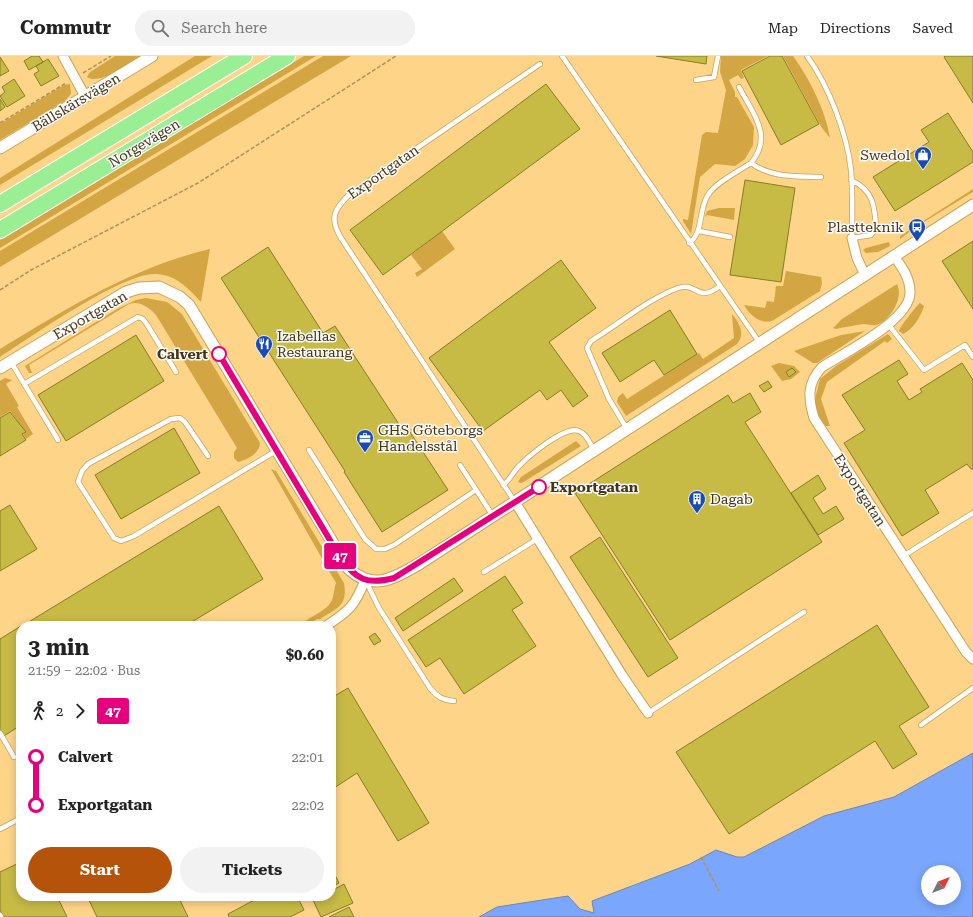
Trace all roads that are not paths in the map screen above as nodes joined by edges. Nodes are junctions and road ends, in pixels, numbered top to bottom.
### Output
1 (63, 56) edge
2 (152, 56) edge
3 (244, 56) edge
4 (287, 56) edge
5 (562, 56) edge
6 (718, 56) edge
7 (807, 56) edge
8 (540, 64) dead end
9 (696, 80) dead end
10 (739, 87) dead end
11 (85, 96) junction
12 (0, 148) edge
13 (751, 163) junction
14 (821, 177) dead end
15 (851, 180) junction
16 (0, 204) edge
17 (973, 205) edge
18 (0, 230) edge
19 (699, 231) junction
20 (730, 237) dead end
21 (852, 238) junction
22 (690, 243) junction
23 (894, 256) junction
24 (865, 275) junction
25 (720, 286) junction
26 (888, 324) junction
27 (760, 344) junction
28 (973, 357) edge
29 (11, 362) junction
30 (0, 368) edge
31 (176, 372) dead end
32 (24, 384) junction
33 (626, 429) junction
34 (58, 440) dead end
35 (277, 450) junction
36 (309, 450) dead end
37 (594, 451) junction
38 (208, 456) dead end
39 (460, 465) dead end
40 (503, 485) junction
41 (476, 490) junction
42 (514, 502) junction
43 (973, 513) edge
44 (493, 516) junction
45 (537, 539) junction
46 (903, 556) junction
47 (484, 572) dead end
48 (365, 580) junction
49 (804, 612) dead end
50 (333, 621) edge
51 (973, 659) edge
52 (973, 688) edge
53 (454, 701) dead end
54 (648, 713) joint
55 (921, 725) dead end
56 (0, 733) edge
57 (14, 757) dead end
58 (16, 821) edge
59 (0, 829) edge

1 - 11 street
2 - 11 street, Bällskärsvägen
3 - 16 highway, Norgevägen
4 - 18 highway, Norgevägen
5 - 22 lane
6 - 9 lane
7 - 15 lane
8 - 40 lane, Exportgatan
10 - 13 lane
11 - 12 street, Bällskärsvägen
13 - 14 lane
13 - 19 lane
15 - 21 lane
15 - 21 lane
17 - 23 street
19 - 20 lane
19 - 22 lane
21 - 24 street
22 - 25 lane
23 - 24 street
23 - 26 street, Exportgatan
24 - 27 street
25 - 27 lane
25 - 33 lane
26 - 28 lane
26 - 46 street, Exportgatan
27 - 33 street
29 - 30 street, Exportgatan
29 - 32 lane
29 - 35 street, Exportgatan
31 - 32 lane
32 - 34 lane
33 - 37 street
35 - 38 lane
35 - 48 street, Exportgatan
36 - 41 lane
37 - 40 lane
37 - 42 street
39 - 41 lane
40 - 42 lane, Exportgatan
41 - 44 lane
42 - 44 street
42 - 45 street, Exportgatan
43 - 46 lane
44 - 48 street
45 - 47 lane
45 - 54 street, Exportgatan
46 - 51 street, Exportgatan
48 - 50 street
48 - 53 lane
49 - 54 lane
52 - 55 lane
56 - 57 lane
58 - 59 lane

